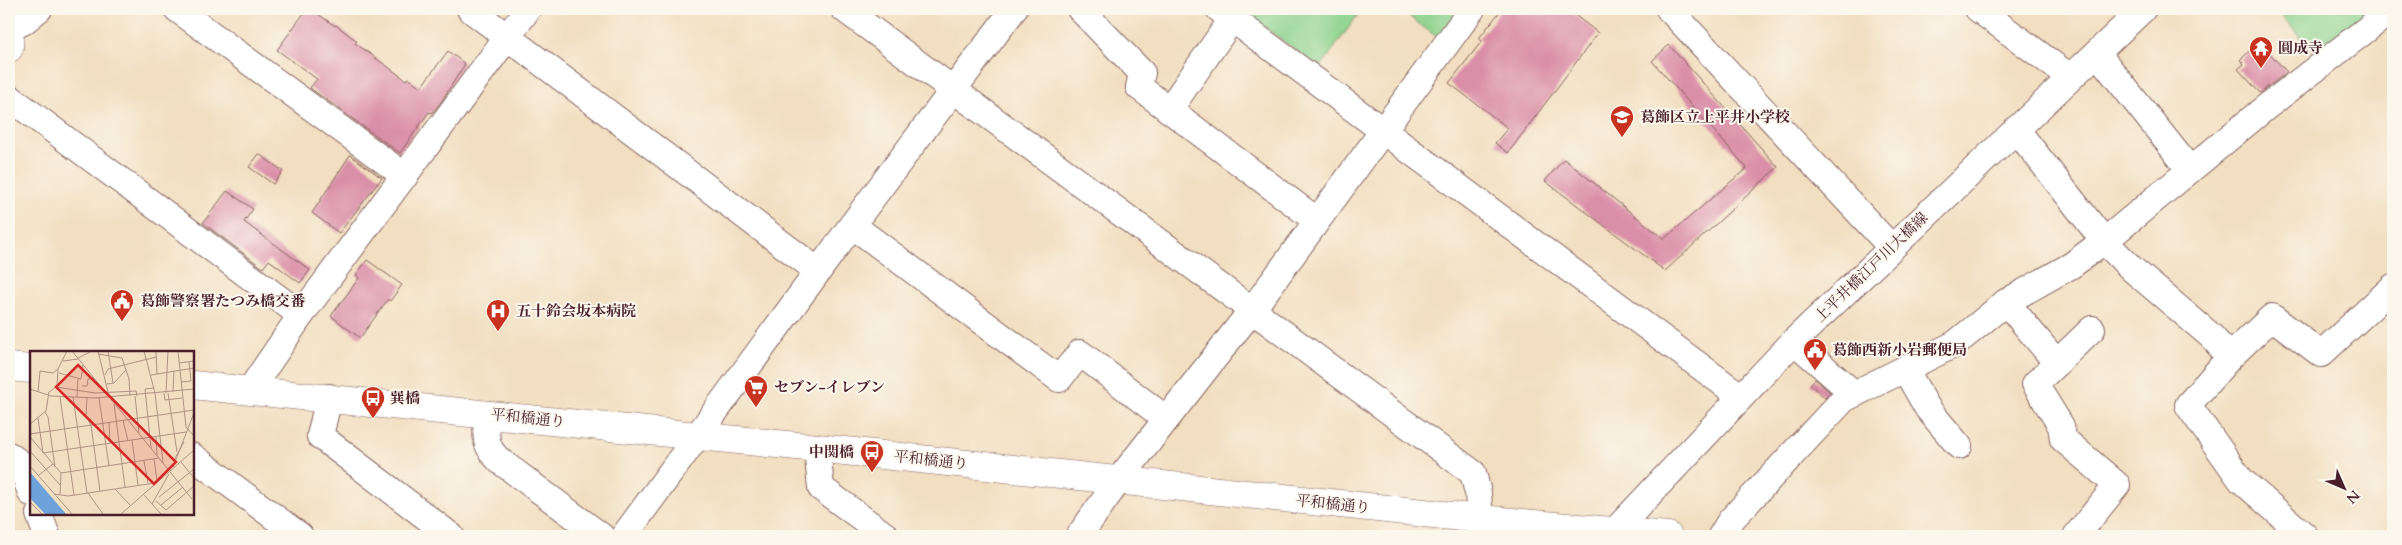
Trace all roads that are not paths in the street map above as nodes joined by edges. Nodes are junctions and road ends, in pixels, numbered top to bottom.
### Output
1 (39, 9) edge
2 (177, 9) edge
3 (470, 9) edge
4 (528, 9) edge
5 (844, 9) edge
6 (1014, 9) edge
7 (1080, 9) edge
8 (1472, 9) edge
9 (1669, 9) edge
10 (1978, 9) edge
11 (2142, 9) edge
12 (2392, 12) edge
13 (1226, 14) edge
14 (10, 28) edge
15 (508, 36) junction
16 (2097, 53) junction
17 (2070, 77) junction
18 (954, 91) junction
19 (9, 97) edge
20 (1169, 110) junction
21 (1382, 129) junction
22 (2016, 129) junction
23 (2190, 170) junction
24 (405, 176) junction
25 (1316, 220) junction
26 (852, 225) junction
27 (2104, 241) junction
28 (1891, 247) junction
29 (818, 271) junction
30 (2393, 287) edge
31 (2006, 302) junction
32 (1252, 310) junction
33 (301, 315) junction
34 (2092, 329) dead end
35 (1794, 341) junction
36 (2230, 357) junction
37 (2058, 362) junction
38 (9, 367) edge
39 (30, 369) edge
40 (1905, 369) junction
41 (194, 385) edge
42 (250, 390) junction
43 (1853, 393) junction
44 (1740, 396) junction
45 (329, 397) junction
46 (487, 414) junction
47 (1166, 419) junction
48 (699, 436) junction
49 (1959, 446) dead end
50 (817, 448) junction
51 (9, 455) edge
52 (194, 457) edge
53 (1118, 481) junction
54 (30, 490) edge
55 (39, 515) edge
56 (1480, 519) junction
57 (1612, 534) edge
58 (47, 536) edge
59 (300, 536) edge
60 (451, 536) edge
61 (601, 536) edge
62 (624, 536) edge
63 (886, 536) edge
64 (1079, 536) edge
65 (1668, 536) edge
66 (1721, 536) edge
67 (2076, 536) edge
68 (2305, 536) edge

1 - 14 street
2 - 24 street
3 - 15 street
4 - 15 street
5 - 18 street
6 - 18 street
7 - 20 street
8 - 21 street
9 - 28 street
10 - 17 street
11 - 16 street, 上平井橋江戸川大橋線
12 - 23 street
13 - 20 street
13 - 21 street
15 - 24 street
15 - 29 street
16 - 17 street, 上平井橋江戸川大橋線
16 - 23 street
17 - 22 street, 上平井橋江戸川大橋線
18 - 26 street
18 - 32 street
19 - 33 street
20 - 25 street
21 - 25 street
21 - 44 street
22 - 27 street
22 - 28 street, 上平井橋江戸川大橋線
23 - 27 street
24 - 33 street
25 - 32 street
26 - 29 street
26 - 47 street
27 - 31 street
27 - 36 street
28 - 35 street, 上平井橋江戸川大橋線
29 - 48 street
30 - 36 street
31 - 37 street
31 - 40 street
32 - 47 street
32 - 56 street
33 - 42 street
34 - 37 street
35 - 43 street
35 - 44 street, 上平井橋江戸川大橋線
36 - 68 street
37 - 67 street
38 - 39 main road
40 - 43 street
40 - 49 street
41 - 42 main road, 平和橋通り
42 - 45 main road, 平和橋通り
43 - 66 street
44 - 57 street, 上平井橋江戸川大橋線
45 - 46 main road, 平和橋通り
45 - 60 street
46 - 48 main road, 平和橋通り
46 - 61 street
47 - 53 street
48 - 50 main road, 平和橋通り
48 - 62 street
50 - 53 main road, 平和橋通り
50 - 63 street
51 - 54 street
52 - 59 street
53 - 56 main road, 平和橋通り
53 - 64 street
55 - 58 street
56 - 57 main road, 平和橋通り
57 - 65 main road, 平和橋通り

